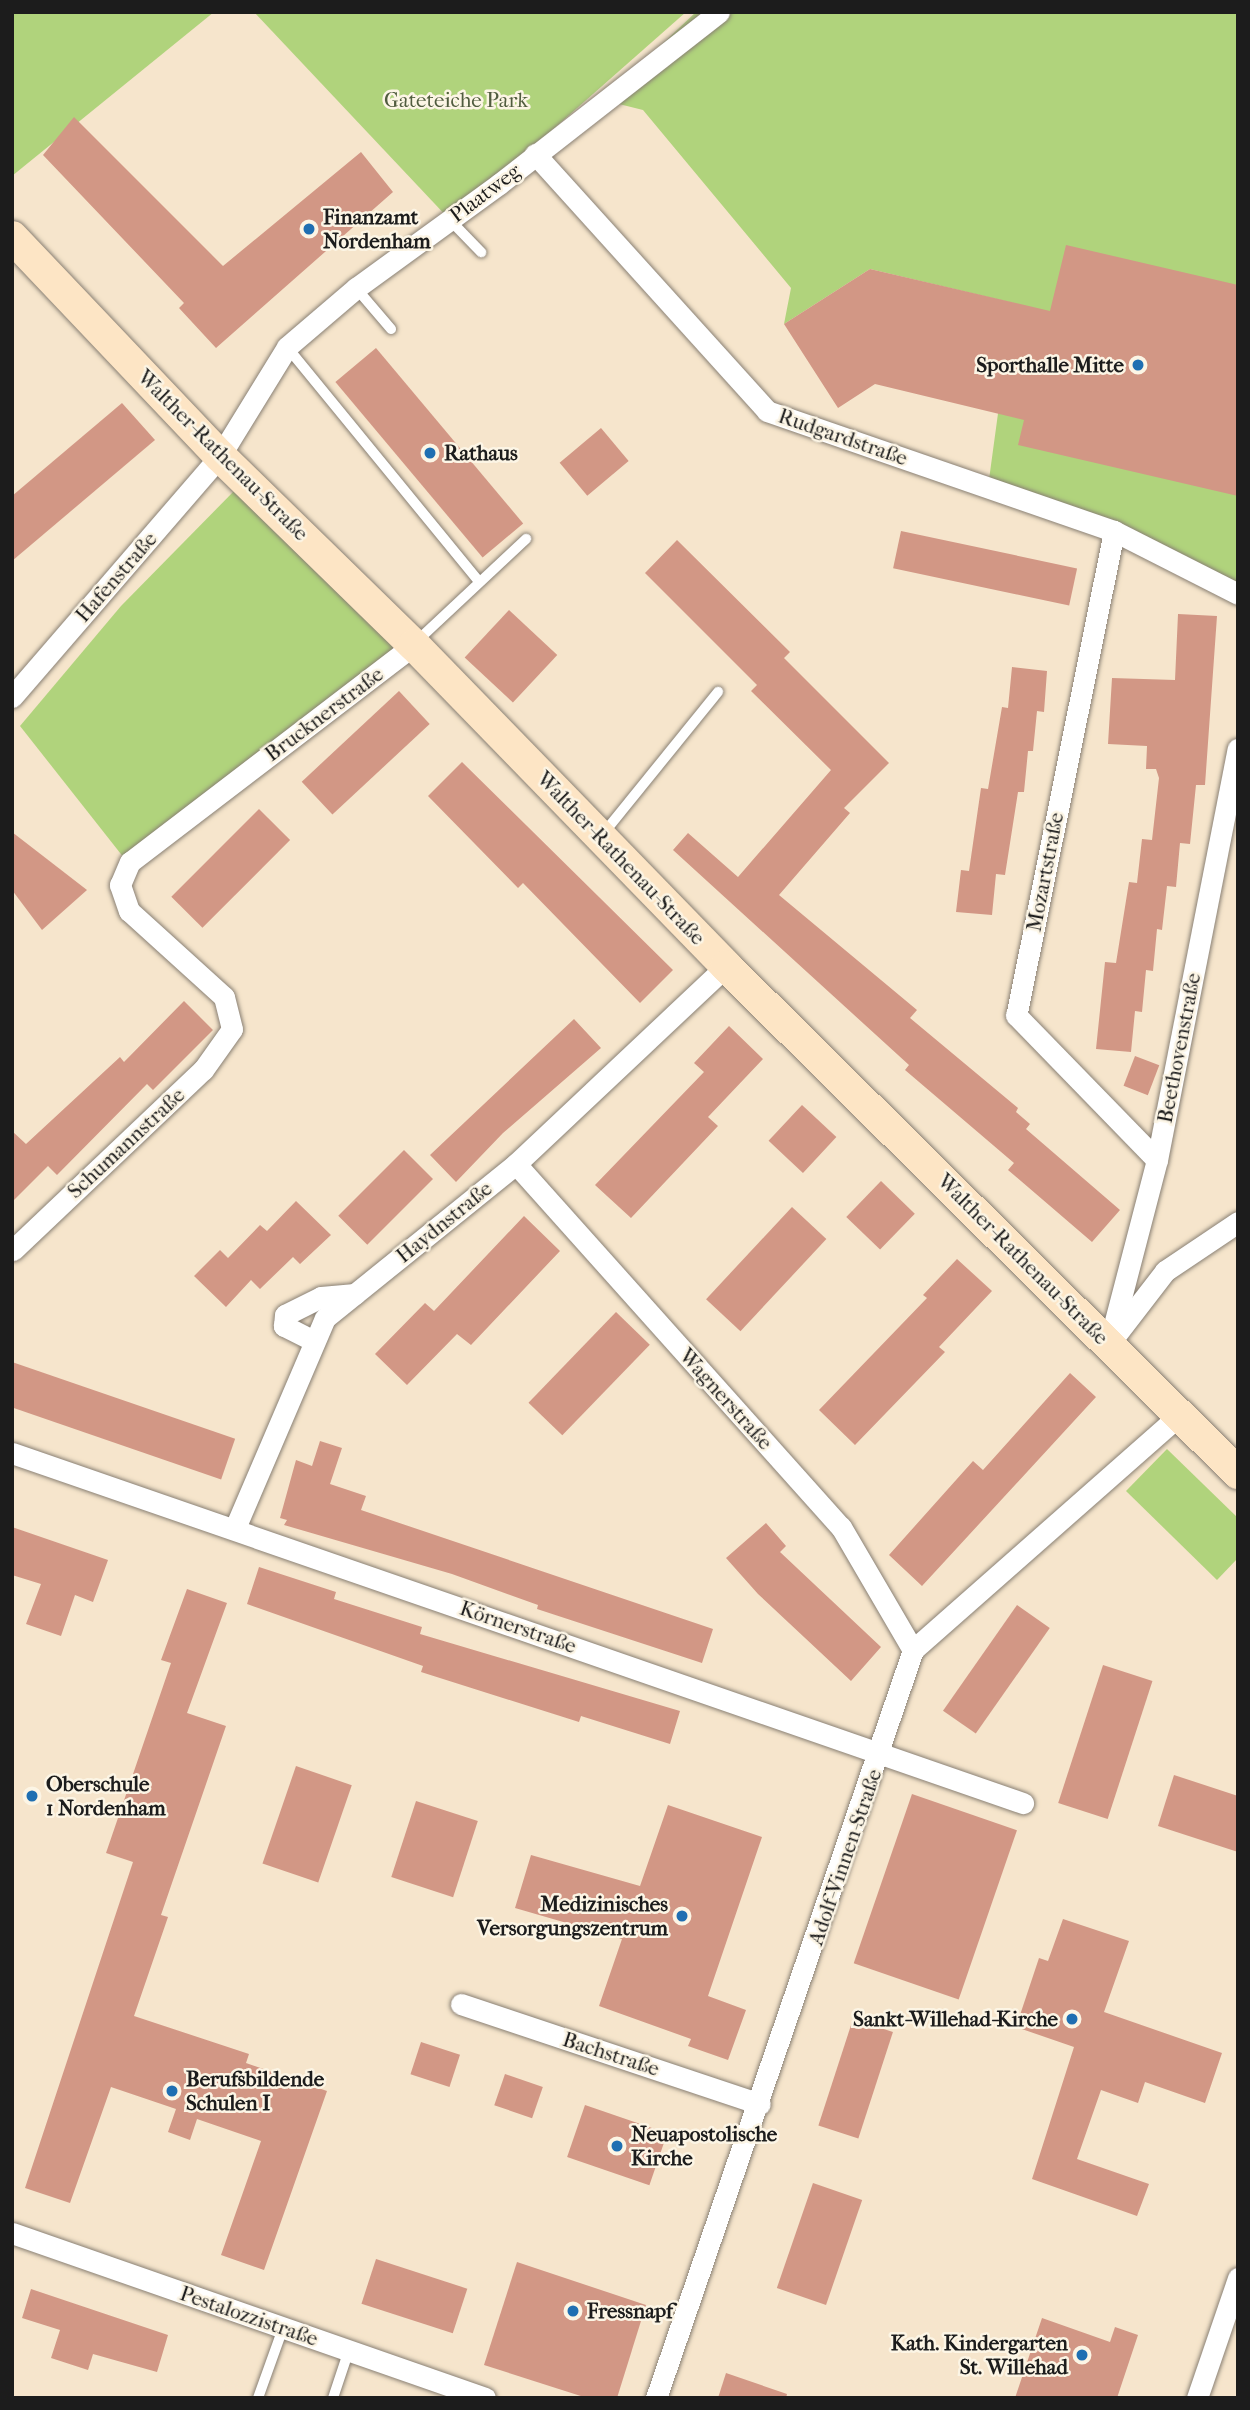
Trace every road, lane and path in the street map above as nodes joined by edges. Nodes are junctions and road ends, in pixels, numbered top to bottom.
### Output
1 (719, 12) edge
2 (535, 154) junction
3 (450, 220) junction
4 (12, 237) edge
5 (481, 252) dead end
6 (356, 288) junction
7 (391, 329) dead end
8 (287, 347) junction
9 (220, 456) junction
10 (1114, 531) junction
11 (526, 538) dead end
12 (478, 580) junction
13 (1238, 594) edge
14 (414, 645) junction
15 (718, 692) dead end
16 (12, 697) edge
17 (1238, 749) edge
18 (1232, 799) edge
19 (601, 838) junction
20 (726, 966) junction
21 (232, 1029) joint
22 (1157, 1160) junction
23 (516, 1164) junction
24 (1238, 1223) edge
25 (13, 1250) edge
26 (355, 1294) junction
27 (314, 1341) junction
28 (1109, 1344) junction
29 (1180, 1415) junction
30 (12, 1452) edge
31 (1238, 1473) edge
32 (235, 1528) junction
33 (913, 1650) junction
34 (881, 1753) junction
35 (1023, 1803) dead end
36 (461, 2004) dead end
37 (761, 2104) junction
38 (12, 2233) edge
39 (1238, 2278) edge
40 (283, 2328) junction
41 (349, 2350) junction
42 (258, 2398) edge
43 (333, 2398) edge
44 (485, 2398) edge
45 (656, 2398) edge
46 (1197, 2398) edge

1 - 2 street, Plaatweg
2 - 3 street, Plaatweg
2 - 10 street, Rudgardstraße
3 - 5 lane
3 - 6 street, Plaatweg
4 - 9 street, Walther-Rathenau-Straße
6 - 7 lane
6 - 8 street, Plaatweg
8 - 9 street, Plaatweg
8 - 12 lane
9 - 14 street, Walther-Rathenau-Straße
9 - 16 street, Hafenstraße
10 - 13 street, Rudgardstraße
10 - 22 street, Mozartstraße
11 - 12 lane, Brucknerstraße
12 - 14 lane, Brucknerstraße
14 - 19 street, Walther-Rathenau-Straße
14 - 21 street, Brucknerstraße
15 - 19 lane
17 - 18 street, Beethovenstraße
18 - 22 street, Beethovenstraße
19 - 20 street, Walther-Rathenau-Straße
20 - 23 street, Haydnstraße
20 - 28 street, Walther-Rathenau-Straße
21 - 25 street, Schumannstraße
22 - 28 street, Beethovenstraße
23 - 26 street, Haydnstraße
23 - 33 street, Wagnerstraße
24 - 28 street
26 - 27 street, Haydnstraße
26 - 27 street
27 - 32 street, Haydnstraße
28 - 29 street, Walther-Rathenau-Straße
29 - 31 street, Walther-Rathenau-Straße
29 - 33 street
30 - 32 street, Körnerstraße
32 - 34 street, Körnerstraße
33 - 34 street, Adolf-Vinnen-Straße
34 - 35 street, Körnerstraße
34 - 37 street, Adolf-Vinnen-Straße
36 - 37 street, Bachstraße
37 - 45 street, Adolf-Vinnen-Straße
38 - 40 street, Pestalozzistraße
39 - 46 street
40 - 41 street, Pestalozzistraße
40 - 42 lane
41 - 43 lane
41 - 44 street, Pestalozzistraße

